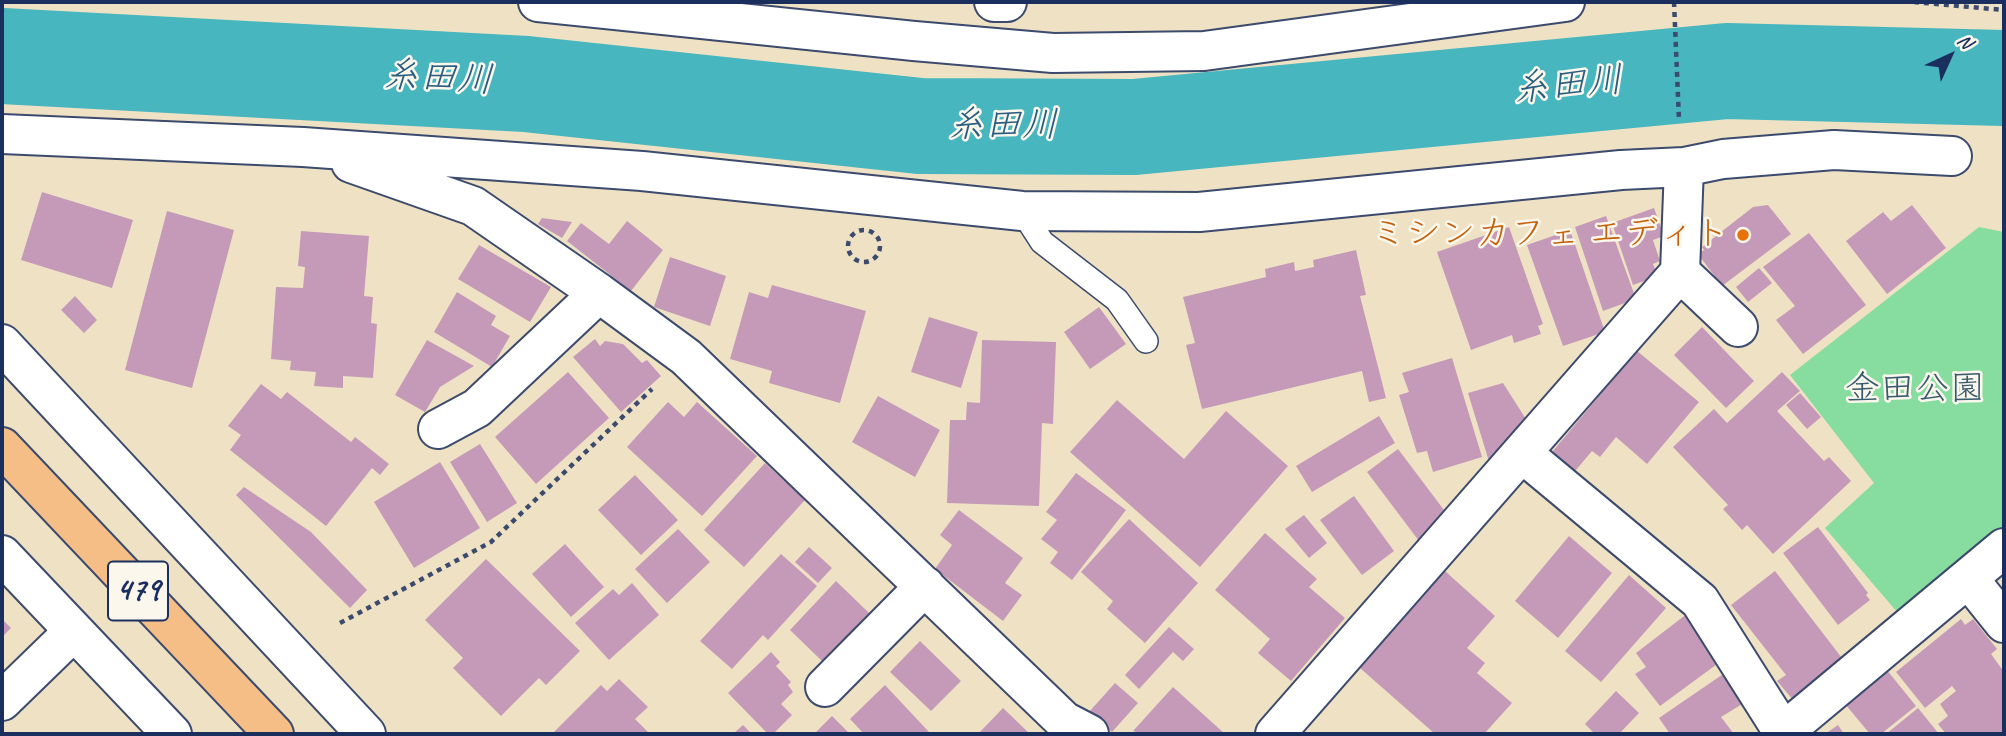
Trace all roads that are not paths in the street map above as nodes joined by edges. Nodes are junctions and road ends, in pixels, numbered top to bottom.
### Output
1 (538, 2) edge
2 (1565, 2) edge
3 (2, 134) edge
4 (303, 147) junction
5 (1682, 150) junction
6 (1952, 156) dead end
7 (1022, 211) junction
8 (1680, 272) junction
9 (599, 293) junction
10 (1738, 327) dead end
11 (1146, 341) dead end
12 (2, 344) edge
13 (438, 429) dead end
14 (2, 447) edge
15 (1522, 453) junction
16 (2004, 548) edge
17 (2, 555) edge
18 (1968, 578) junction
19 (925, 586) junction
20 (2004, 622) edge
21 (74, 631) junction
22 (825, 687) dead end
23 (2, 702) edge
24 (1782, 733) edge
25 (172, 734) edge
26 (274, 734) edge
27 (366, 734) edge
28 (1089, 734) edge
29 (1275, 734) edge

1 - 2 street
3 - 4 street
4 - 7 street
4 - 9 street
5 - 6 street
5 - 7 street
5 - 8 street
7 - 11 lane
8 - 10 street
8 - 15 street
9 - 13 street
9 - 19 street
12 - 27 street
14 - 26 highway, 479
15 - 24 street
15 - 29 street
16 - 18 street
17 - 21 street
18 - 20 street
18 - 24 street
19 - 22 street
19 - 28 street
21 - 23 street
21 - 25 street

